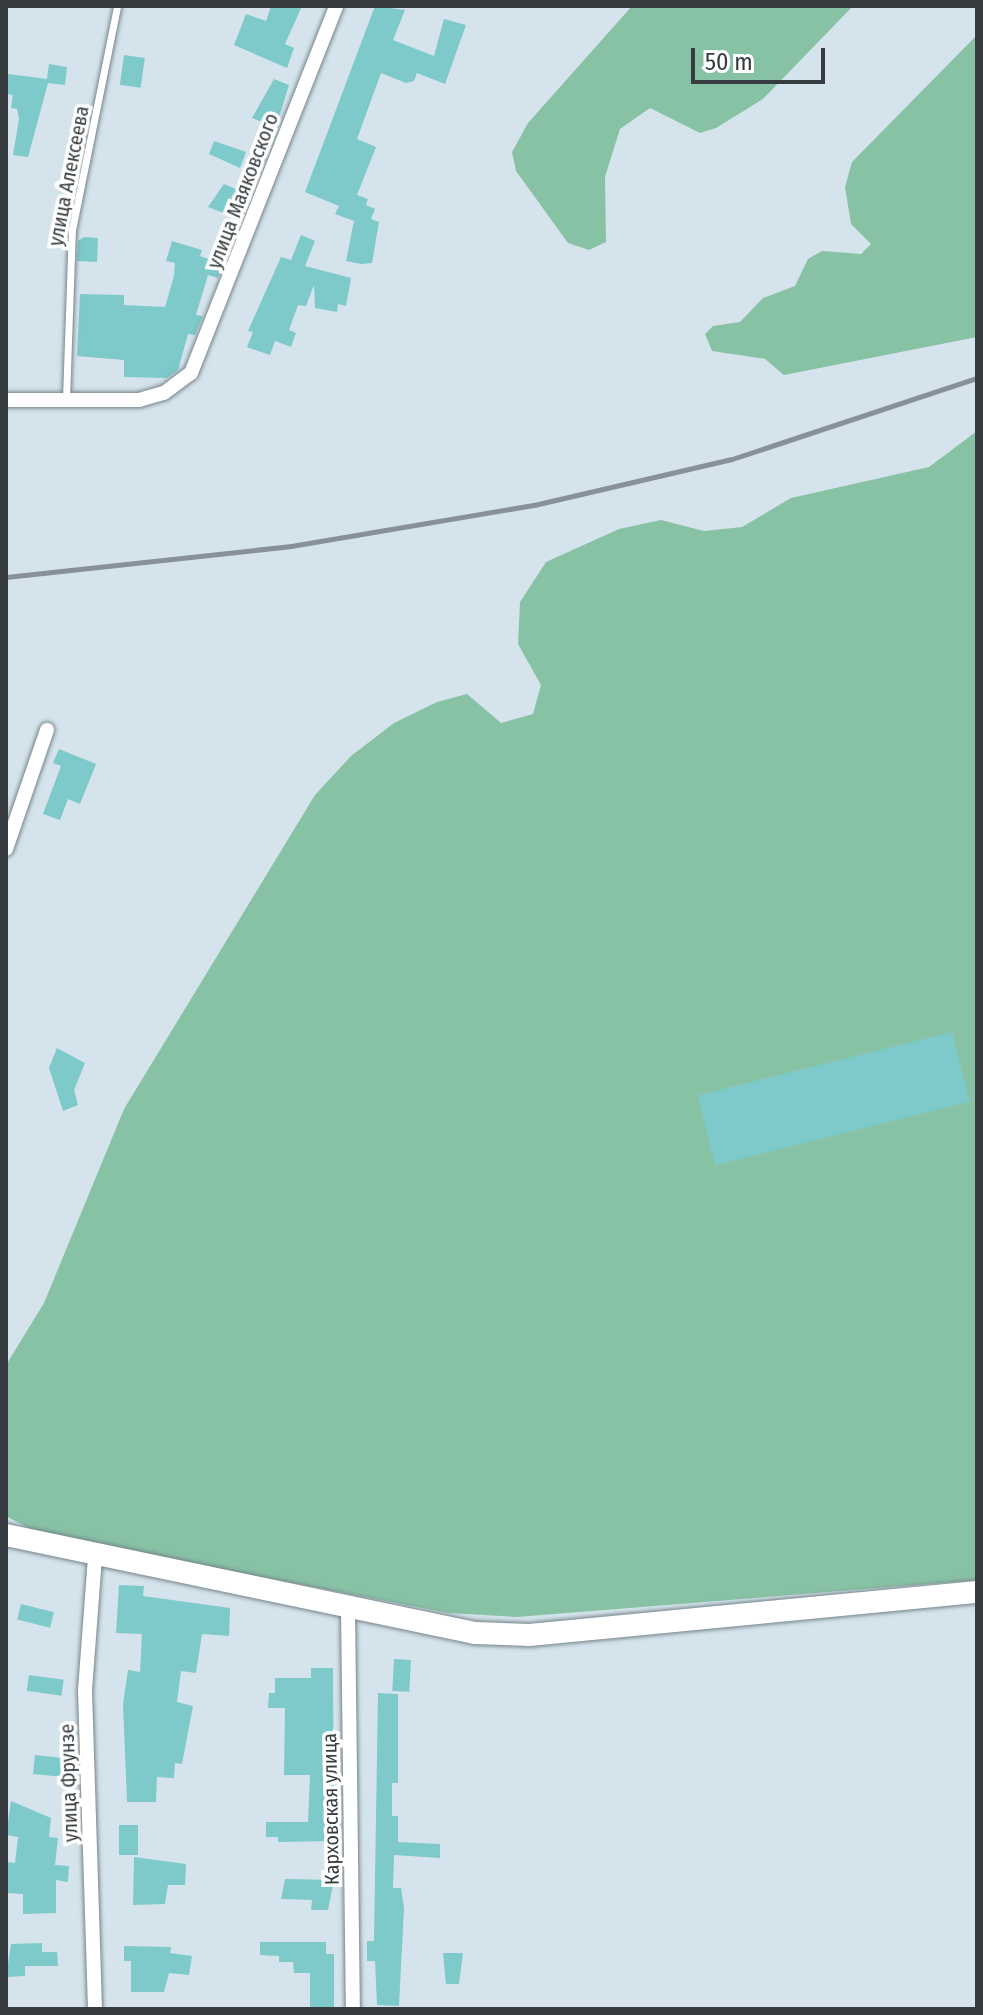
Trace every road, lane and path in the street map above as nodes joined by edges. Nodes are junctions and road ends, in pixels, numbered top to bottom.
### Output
1 (117, 6) edge
2 (336, 6) edge
3 (6, 400) edge
4 (65, 401) junction
5 (47, 730) dead end
6 (9, 834) edge
7 (6, 849) edge
8 (6, 1535) edge
9 (95, 1556) junction
10 (977, 1592) edge
11 (348, 1609) junction
12 (95, 2009) edge
13 (353, 2009) edge

1 - 4 lane, улица Алексеева
2 - 4 street, улица Маяковского
3 - 4 street
5 - 6 street
6 - 7 street
8 - 9 street
9 - 11 street
9 - 12 street, улица Фрунзе
10 - 11 street
11 - 13 street, Карховская улица

